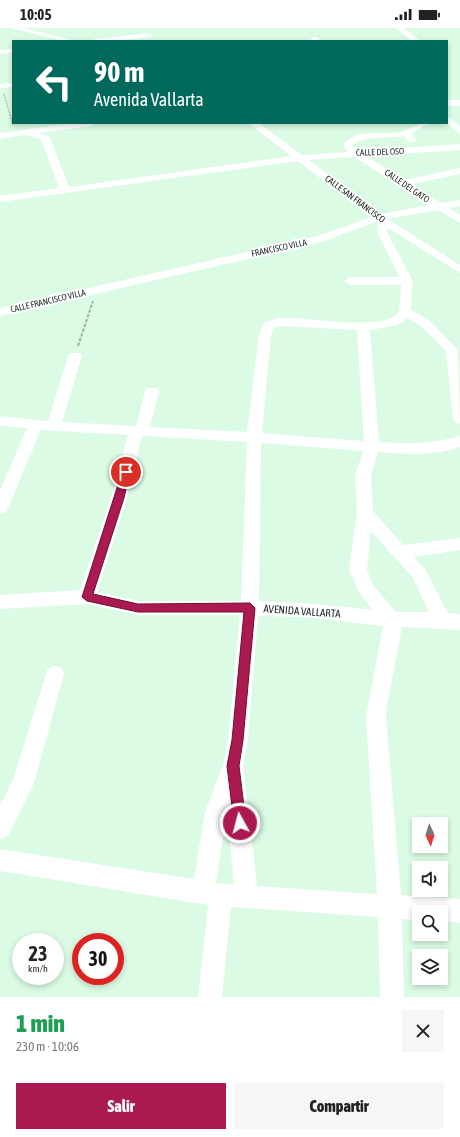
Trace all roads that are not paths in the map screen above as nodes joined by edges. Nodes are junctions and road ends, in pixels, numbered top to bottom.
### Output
1 (15, 28) edge
2 (142, 28) edge
3 (400, 28) edge
4 (149, 35) junction
5 (68, 40) edge
6 (104, 40) edge
7 (155, 40) edge
8 (415, 40) edge
9 (12, 51) edge
10 (0, 52) edge
11 (12, 85) edge
12 (1, 86) edge
13 (460, 99) edge
14 (448, 101) edge
15 (460, 103) edge
16 (448, 120) edge
17 (85, 124) edge
18 (254, 124) edge
19 (423, 124) edge
20 (460, 131) edge
21 (406, 133) junction
22 (20, 134) junction
23 (0, 136) edge
24 (460, 147) edge
25 (424, 150) junction
26 (354, 153) junction
27 (299, 158) junction
28 (460, 171) edge
29 (404, 183) junction
30 (64, 188) junction
31 (0, 193) edge
32 (0, 199) edge
33 (460, 202) edge
34 (440, 207) junction
35 (382, 219) junction
36 (460, 220) edge
37 (455, 261) edge
38 (460, 270) edge
39 (350, 281) dead end
40 (407, 281) junction
41 (96, 290) joint
42 (405, 311) junction
43 (0, 312) edge
44 (363, 327) junction
45 (75, 356) road end
46 (152, 391) dead end
47 (460, 419) edge
48 (0, 421) edge
49 (36, 425) junction
50 (54, 426) junction
51 (139, 432) junction
52 (254, 437) junction
53 (460, 442) edge
54 (372, 447) junction
55 (0, 508) edge
56 (365, 514) junction
57 (460, 544) edge
58 (400, 552) junction
59 (87, 597) junction
60 (0, 602) edge
61 (250, 608) junction
62 (391, 619) junction
63 (442, 620) junction
64 (460, 622) edge
65 (56, 674) dead end
66 (233, 766) junction
67 (0, 828) edge
68 (0, 860) edge
69 (212, 894) junction
70 (247, 897) junction
71 (390, 907) junction
72 (460, 910) edge
73 (210, 997) edge
74 (392, 997) edge

1 - 5 street
2 - 4 street
3 - 8 street
4 - 6 street
4 - 7 street
9 - 10 street
11 - 12 street
13 - 14 street
14 - 15 street
16 - 20 street
17 - 22 street
18 - 27 street, CALLE SAN FRANCISCO
19 - 21 street
21 - 25 street
21 - 26 street
22 - 23 street
22 - 30 street
24 - 25 street, CALLE DEL OSO
25 - 26 street, CALLE DEL OSO
26 - 27 street, CALLE DEL OSO
26 - 29 street, CALLE DEL GATO
27 - 30 street, CALLE DEL OSO
27 - 35 street, CALLE SAN FRANCISCO
28 - 29 street
29 - 34 street, CALLE DEL GATO
30 - 31 street
30 - 32 street
33 - 34 street, FRANCISCO VILLA
34 - 35 street, FRANCISCO VILLA
34 - 36 street, CALLE DEL GATO
35 - 37 street, CALLE SAN FRANCISCO
35 - 40 street
35 - 41 street, FRANCISCO VILLA
37 - 38 street, CALLE SAN FRANCISCO
39 - 40 street
40 - 42 street
41 - 43 street, CALLE FRANCISCO VILLA
42 - 44 street
42 - 47 street
44 - 52 street
44 - 54 street
45 - 50 street
46 - 51 street
48 - 49 street
49 - 50 street
49 - 55 street
50 - 51 street
51 - 52 street
51 - 59 street
52 - 54 street
52 - 61 street
53 - 54 street
54 - 56 street
56 - 58 street
56 - 62 street
57 - 58 street
58 - 63 street
59 - 60 street, AVENIDA VALLARTA
59 - 61 street, AVENIDA VALLARTA
61 - 62 street, AVENIDA VALLARTA
61 - 66 street
62 - 63 street, AVENIDA VALLARTA
62 - 71 street
63 - 64 street, AVENIDA VALLARTA
65 - 67 street
66 - 69 street
66 - 70 street
68 - 69 street
69 - 70 street
69 - 73 street
70 - 71 street
71 - 72 street
71 - 74 street

